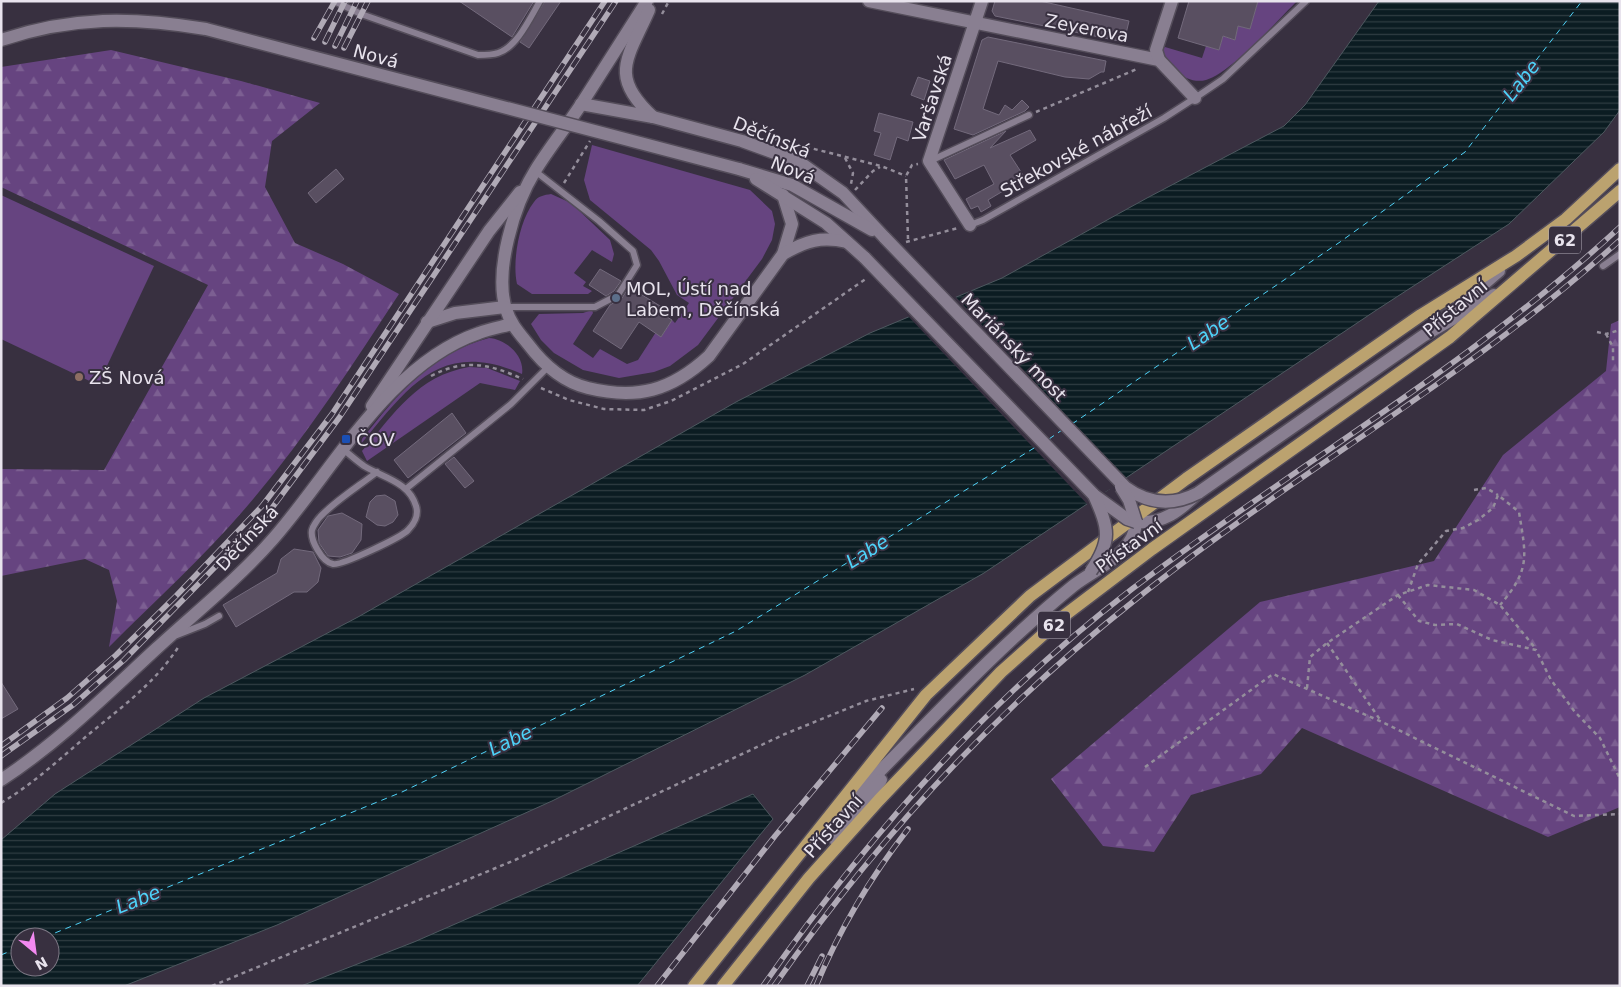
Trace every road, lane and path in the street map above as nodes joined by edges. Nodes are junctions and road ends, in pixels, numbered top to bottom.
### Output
1 (334, 1) edge
2 (540, 1) edge
3 (647, 1) edge
4 (653, 1) edge
5 (669, 1) edge
6 (869, 1) edge
7 (982, 1) edge
8 (1172, 1) edge
9 (1306, 1) edge
10 (660, 18) dead end
11 (975, 23) junction
12 (1, 40) edge
13 (1159, 60) junction
14 (1195, 98) junction
15 (581, 104) junction
16 (1029, 115) joint
17 (653, 118) junction
18 (770, 137) dead end
19 (591, 140) dead end
20 (845, 158) junction
21 (929, 161) junction
22 (881, 166) junction
23 (739, 169) junction
24 (1620, 169) edge
25 (533, 175) junction
26 (906, 176) junction
27 (559, 190) junction
28 (850, 190) dead end
29 (1620, 191) edge
30 (783, 195) junction
31 (849, 195) dead end
32 (970, 225) junction
33 (885, 238) junction
34 (908, 240) junction
35 (848, 243) junction
36 (901, 246) dead end
37 (783, 254) junction
38 (1620, 254) edge
39 (1516, 256) junction
40 (1603, 266) dead end
41 (868, 277) dead end
42 (1508, 287) junction
43 (505, 307) junction
44 (427, 322) junction
45 (512, 324) junction
46 (1620, 330) edge
47 (1597, 332) dead end
48 (1606, 334) junction
49 (1423, 336) junction
50 (1613, 364) dead end
51 (548, 367) junction
52 (430, 376) dead end
53 (521, 378) dead end
54 (536, 386) dead end
55 (360, 428) junction
56 (344, 449) junction
57 (377, 472) junction
58 (1117, 480) junction
59 (407, 488) junction
60 (1474, 490) dead end
61 (1198, 493) junction
62 (1094, 495) junction
63 (1498, 495) junction
64 (1136, 522) junction
65 (1091, 571) junction
66 (1408, 592) junction
67 (1398, 595) junction
68 (1500, 606) junction
69 (219, 616) dead end
70 (189, 631) junction
71 (170, 636) junction
72 (1327, 642) junction
73 (1536, 650) junction
74 (1307, 688) junction
75 (914, 689) dead end
76 (938, 711) junction
77 (1382, 722) junction
78 (1145, 767) dead end
79 (1, 780) edge
80 (1620, 780) edge
81 (1, 802) edge
82 (1620, 814) edge
83 (817, 833) junction
84 (810, 878) junction
85 (212, 986) edge
86 (694, 986) edge
87 (723, 986) edge

1 - 2 lane
3 - 15 street
4 - 17 street
5 - 10 path
6 - 11 street, Zeyerova
7 - 11 street, Varšavská
8 - 13 street
9 - 14 lane, Střekovské nábřeží
11 - 13 street, Zeyerova
11 - 21 street, Varšavská
12 - 23 street, Nová, bridge
13 - 14 street
13 - 16 path
14 - 32 lane, Střekovské nábřeží
15 - 17 street, Děčínská
15 - 25 street
16 - 21 lane
17 - 33 street, Děčínská
18 - 20 path
19 - 27 path
20 - 22 path
20 - 28 path
21 - 26 path
21 - 32 street, Varšavská
22 - 26 path
22 - 31 path
23 - 30 street, Nová
23 - 33 street, Nová
24 - 39 main road, Přístavní / 62
25 - 27 lane
25 - 43 street
25 - 44 street
26 - 34 path
27 - 43 lane
29 - 42 main road, Přístavní / 62
30 - 35 street, Nová
30 - 37 street
32 - 34 path
33 - 58 street, Mariánský most, bridge
34 - 36 path
35 - 37 street
35 - 62 street, Nová, bridge
37 - 51 street
38 - 40 lane
39 - 49 street, Přístavní
39 - 83 main road, Přístavní / 62
41 - 54 path
42 - 49 street, Přístavní
42 - 84 main road, Přístavní / 62
43 - 44 street
43 - 45 street
44 - 55 street
45 - 51 street
45 - 55 street, Děčínská
46 - 48 path
47 - 48 path
48 - 50 path
49 - 61 street, Přístavní
51 - 59 lane
52 - 53 path
55 - 56 street, Děčínská
56 - 57 lane
56 - 71 street, Děčínská
57 - 59 lane
57 - 59 lane
58 - 61 street, Mariánský most, bridge
58 - 64 street, Mariánský most, bridge
60 - 63 path
61 - 64 street, bridge
62 - 64 street, bridge
62 - 65 street, bridge
63 - 66 path
63 - 68 path
64 - 65 street
65 - 76 street, Přístavní
66 - 67 path
66 - 68 path
67 - 72 path
67 - 73 path
68 - 73 path
69 - 70 lane
70 - 71 lane
70 - 81 path
71 - 79 street, Děčínská
72 - 74 path
72 - 77 path
73 - 80 path
74 - 77 path
74 - 78 path
75 - 85 path
76 - 83 street, Přístavní
76 - 84 street, Přístavní
77 - 82 path
83 - 86 main road, Přístavní / 62
84 - 87 main road, Přístavní / 62

